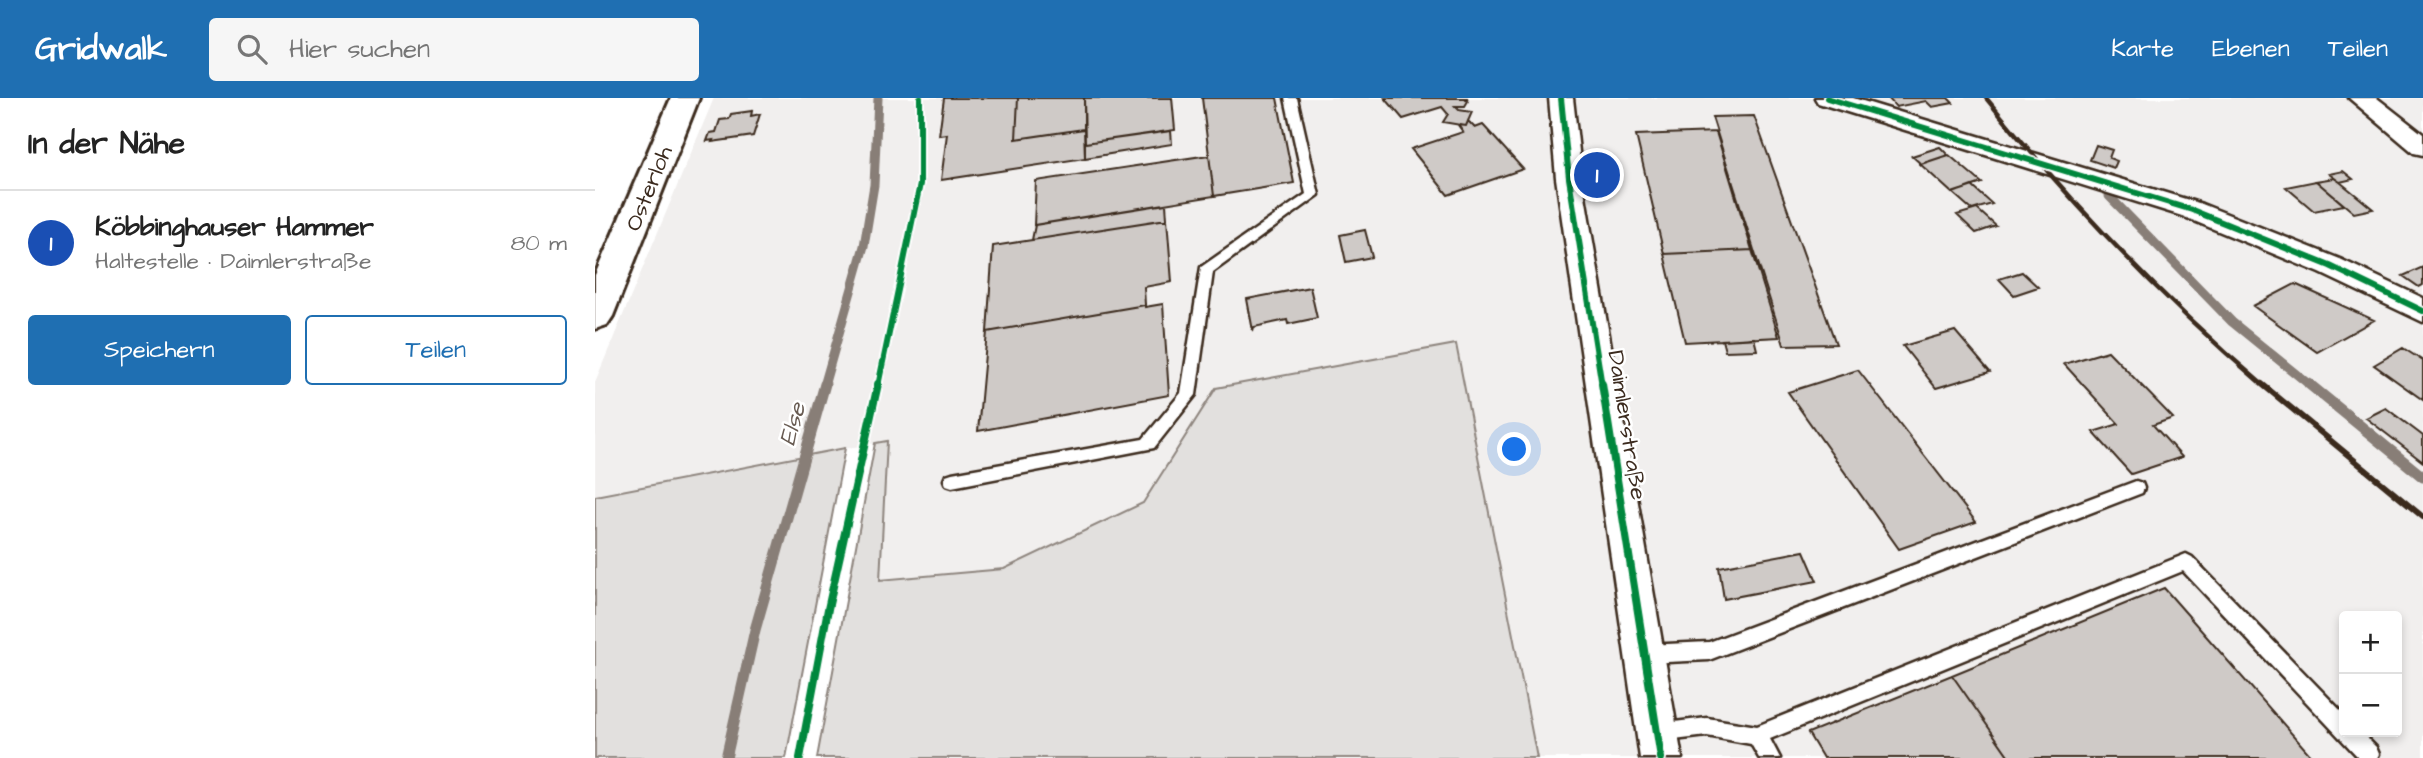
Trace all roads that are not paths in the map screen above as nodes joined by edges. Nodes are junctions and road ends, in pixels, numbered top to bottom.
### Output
1 (685, 98) edge
2 (1291, 98) edge
3 (1561, 98) edge
4 (1827, 98) edge
5 (2361, 98) edge
6 (2423, 147) edge
7 (2423, 311) edge
8 (595, 316) edge
9 (952, 480) dead end
10 (2136, 488) dead end
11 (1646, 654) junction
12 (2339, 723) edge
13 (1757, 735) junction
14 (2353, 737) edge
15 (1659, 745) edge
16 (2369, 754) dead end
17 (1770, 758) edge

1 - 8 main road, Osterloh
2 - 9 lane
3 - 11 street, Daimlerstraße
4 - 7 street
5 - 6 street
10 - 11 lane
11 - 15 street, Daimlerstraße
12 - 13 lane
13 - 15 lane
13 - 17 lane
14 - 16 lane

